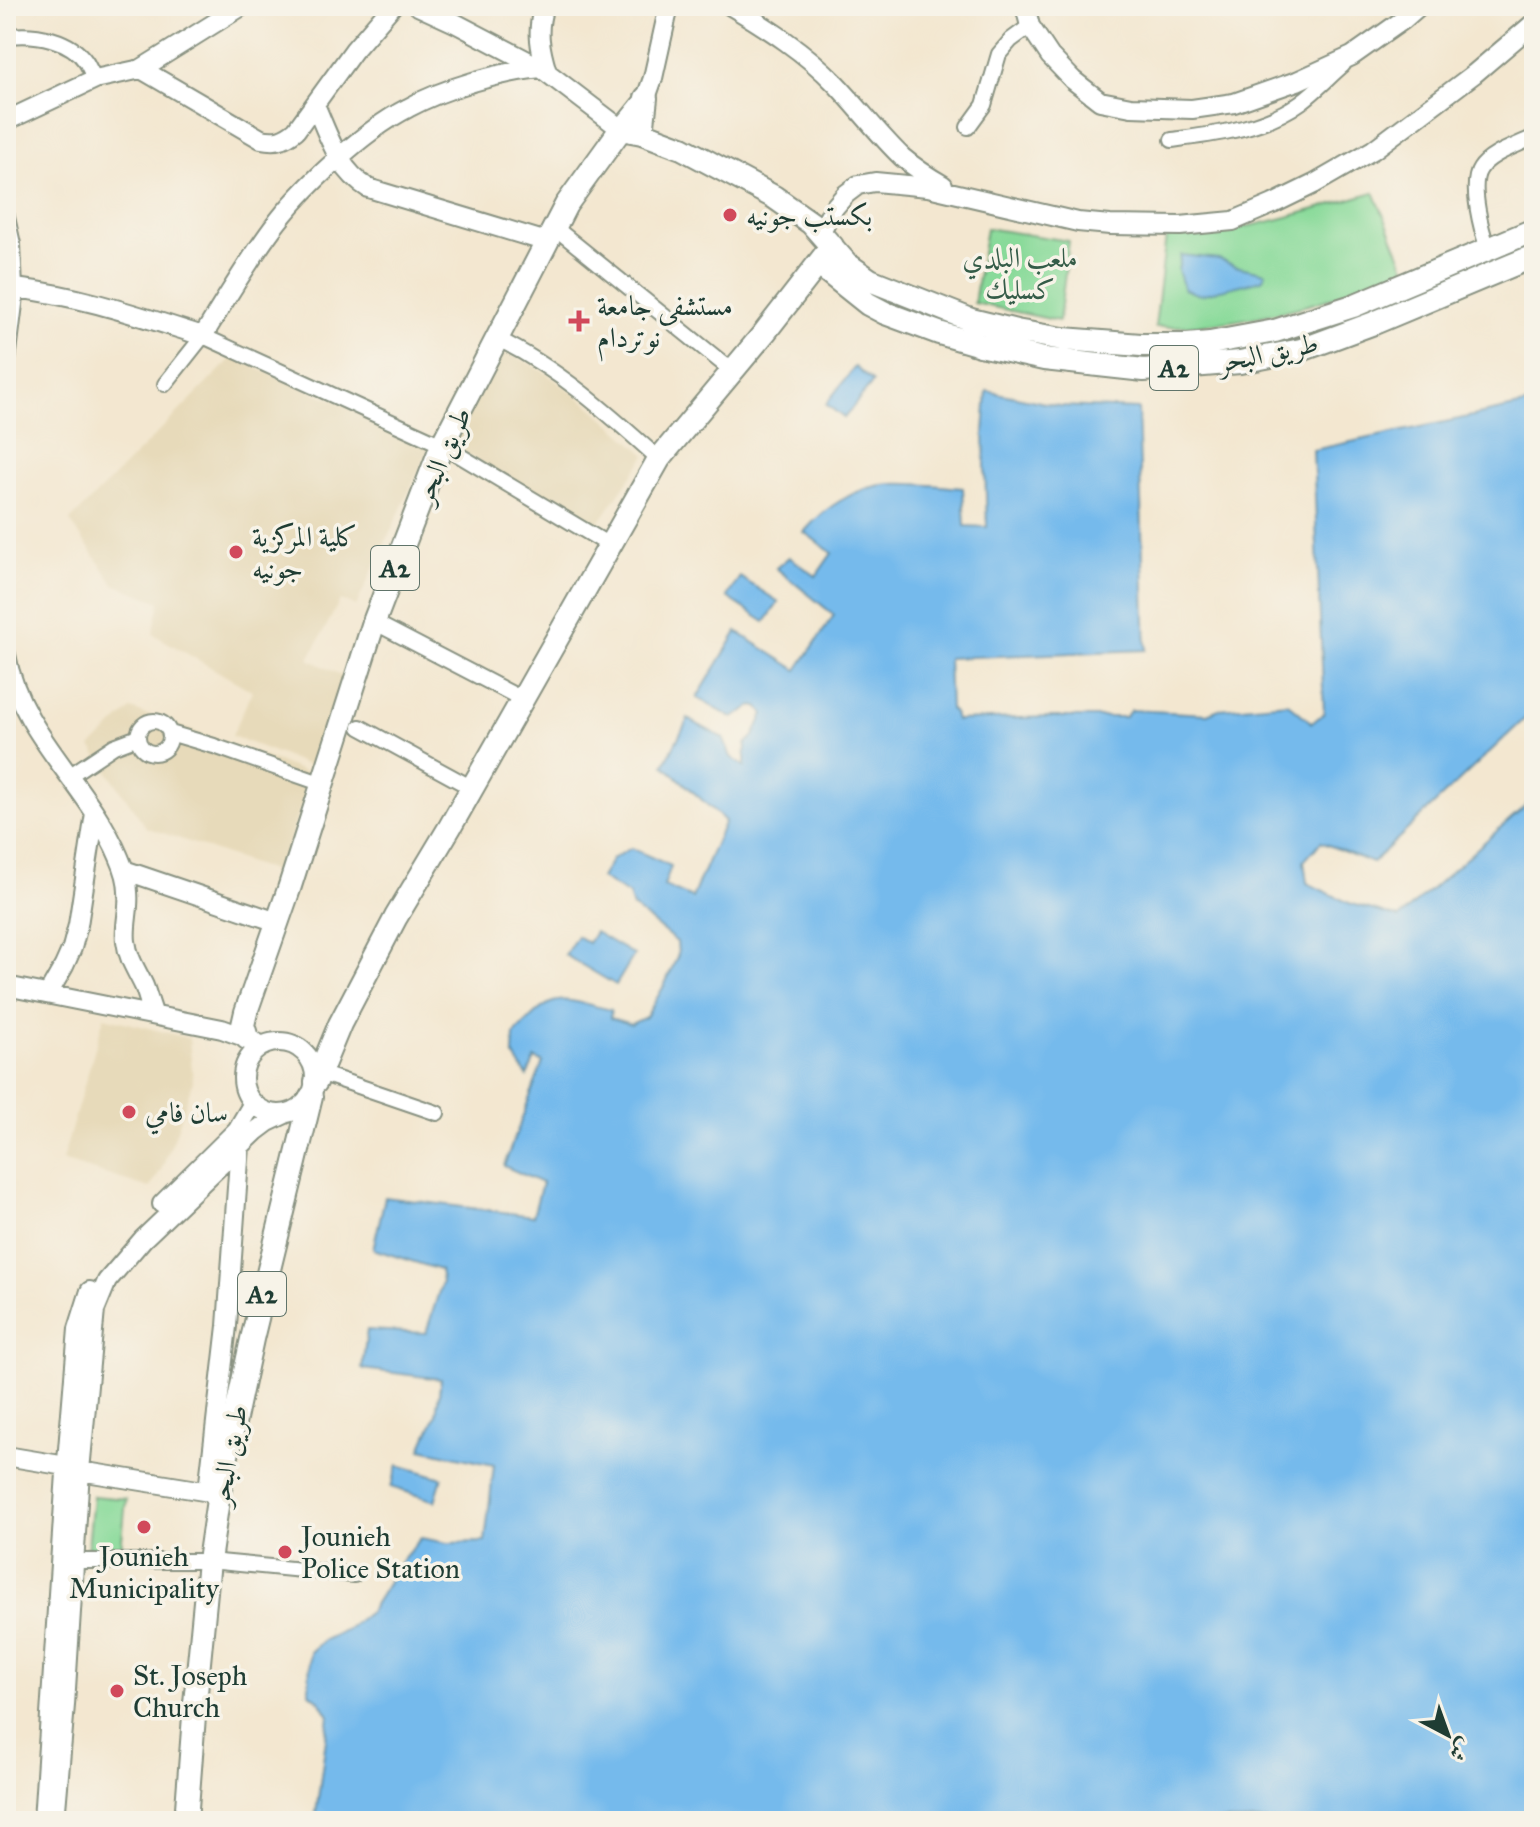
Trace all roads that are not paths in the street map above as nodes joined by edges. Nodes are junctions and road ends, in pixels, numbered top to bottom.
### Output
1 (242, 6) edge
2 (392, 6) edge
3 (418, 6) edge
4 (544, 6) edge
5 (669, 6) edge
6 (731, 6) edge
7 (1025, 6) edge
8 (1419, 6) edge
9 (1534, 23) edge
10 (1030, 26) junction
11 (10, 36) dead end
12 (1352, 56) junction
13 (161, 58) junction
14 (141, 69) junction
15 (544, 70) junction
16 (95, 79) junction
17 (164, 81) junction
18 (646, 98) joint
19 (315, 105) junction
20 (6, 121) edge
21 (968, 127) dead end
22 (632, 131) junction
23 (1534, 137) edge
24 (1172, 140) dead end
25 (339, 158) junction
26 (956, 193) junction
27 (6, 213) edge
28 (1534, 230) edge
29 (550, 235) junction
30 (822, 236) junction
31 (1488, 249) junction
32 (1534, 256) edge
33 (15, 288) junction
34 (203, 336) junction
35 (496, 338) junction
36 (1160, 346) junction
37 (6, 360) edge
38 (1162, 369) junction
39 (731, 370) junction
40 (165, 384) dead end
41 (442, 445) junction
42 (659, 459) junction
43 (609, 545) junction
44 (374, 622) junction
45 (6, 655) edge
46 (522, 699) junction
47 (360, 727) dead end
48 (170, 733) junction
49 (138, 737) junction
50 (69, 776) junction
51 (323, 784) junction
52 (472, 788) junction
53 (95, 813) junction
54 (124, 870) junction
55 (277, 922) junction
56 (6, 986) edge
57 (48, 994) junction
58 (154, 1015) junction
59 (255, 1042) junction
60 (315, 1084) junction
61 (253, 1103) junction
62 (437, 1113) dead end
63 (285, 1114) junction
64 (244, 1135) junction
65 (6, 1456) edge
66 (6, 1465) edge
67 (71, 1470) junction
68 (213, 1492) junction
69 (74, 1561) junction
70 (209, 1561) junction
71 (354, 1575) dead end
72 (43, 1821) edge
73 (55, 1821) edge
74 (186, 1821) edge

1 - 13 street
2 - 19 street
3 - 15 street
4 - 15 street
5 - 18 street
6 - 26 street
7 - 10 street
8 - 12 street
9 - 26 street
10 - 12 street
10 - 21 street
11 - 16 street
12 - 24 street
13 - 14 street
13 - 17 street
14 - 16 street
14 - 17 street
15 - 22 street
15 - 25 street
16 - 20 street
17 - 19 street
18 - 22 main road
19 - 25 street
22 - 29 main road, طريق البحر / A2
22 - 30 main road, طريق البحر / A2
23 - 31 street
25 - 29 street
25 - 34 street
26 - 30 street
27 - 33 street
28 - 31 main road, طريق البحر / A2
29 - 35 main road, طريق البحر / A2
29 - 39 street
30 - 36 main road, طريق البحر / A2
30 - 38 main road, طريق البحر / A2
30 - 39 main road, طريق البحر / A2
31 - 36 main road, طريق البحر / A2
32 - 38 main road, طريق البحر / A2
33 - 34 street
33 - 37 street
34 - 40 street
34 - 41 street
35 - 41 main road, طريق البحر / A2
35 - 42 street
36 - 38 main road
39 - 42 main road, طريق البحر / A2
41 - 43 street
41 - 44 main road, طريق البحر / A2
42 - 43 main road, طريق البحر / A2
43 - 46 main road, طريق البحر / A2
44 - 46 street
44 - 51 main road, طريق البحر / A2
45 - 50 street
46 - 52 main road, طريق البحر / A2
47 - 52 street
48 - 49 street
48 - 49 street
48 - 51 street
49 - 50 street
50 - 53 street
51 - 55 main road, طريق البحر / A2
52 - 60 main road, طريق البحر / A2
53 - 54 street
53 - 57 street
54 - 55 street
54 - 58 street
55 - 59 main road, طريق البحر / A2
56 - 57 street
57 - 58 street
58 - 59 street
59 - 60 street
59 - 61 street, A2
60 - 62 street
60 - 63 street
60 - 68 main road, طريق البحر / A2
61 - 63 street
61 - 64 street
63 - 64 street
64 - 67 street
64 - 68 street, طريق البحر / A2
65 - 67 street
66 - 67 street
67 - 68 street
67 - 69 street
67 - 72 street
68 - 70 main road, طريق البحر / A2
69 - 70 street
69 - 73 street
70 - 71 street
70 - 74 main road, طريق البحر / A2

